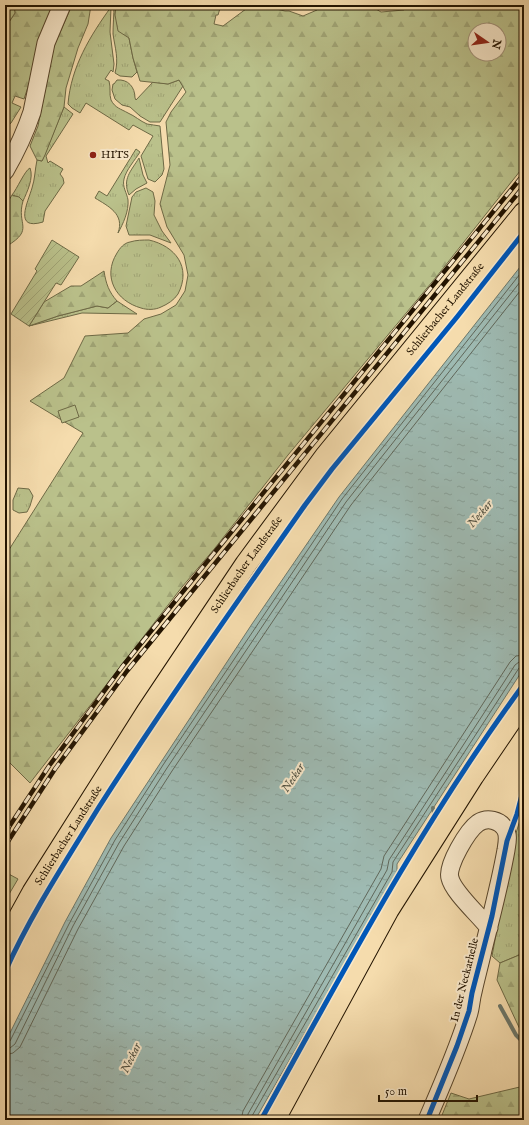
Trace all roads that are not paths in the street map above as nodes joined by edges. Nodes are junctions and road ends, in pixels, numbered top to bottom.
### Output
1 (62, 5) edge
2 (5, 171) edge
3 (524, 213) edge
4 (524, 702) edge
5 (489, 928) junction
6 (5, 942) edge
7 (274, 1120) edge
8 (427, 1120) edge

1 - 2 street
3 - 6 main road, Schlierbacher Landstraße
4 - 7 main road
5 - 5 street, In der Neckarhelle
5 - 8 street, In der Neckarhelle

